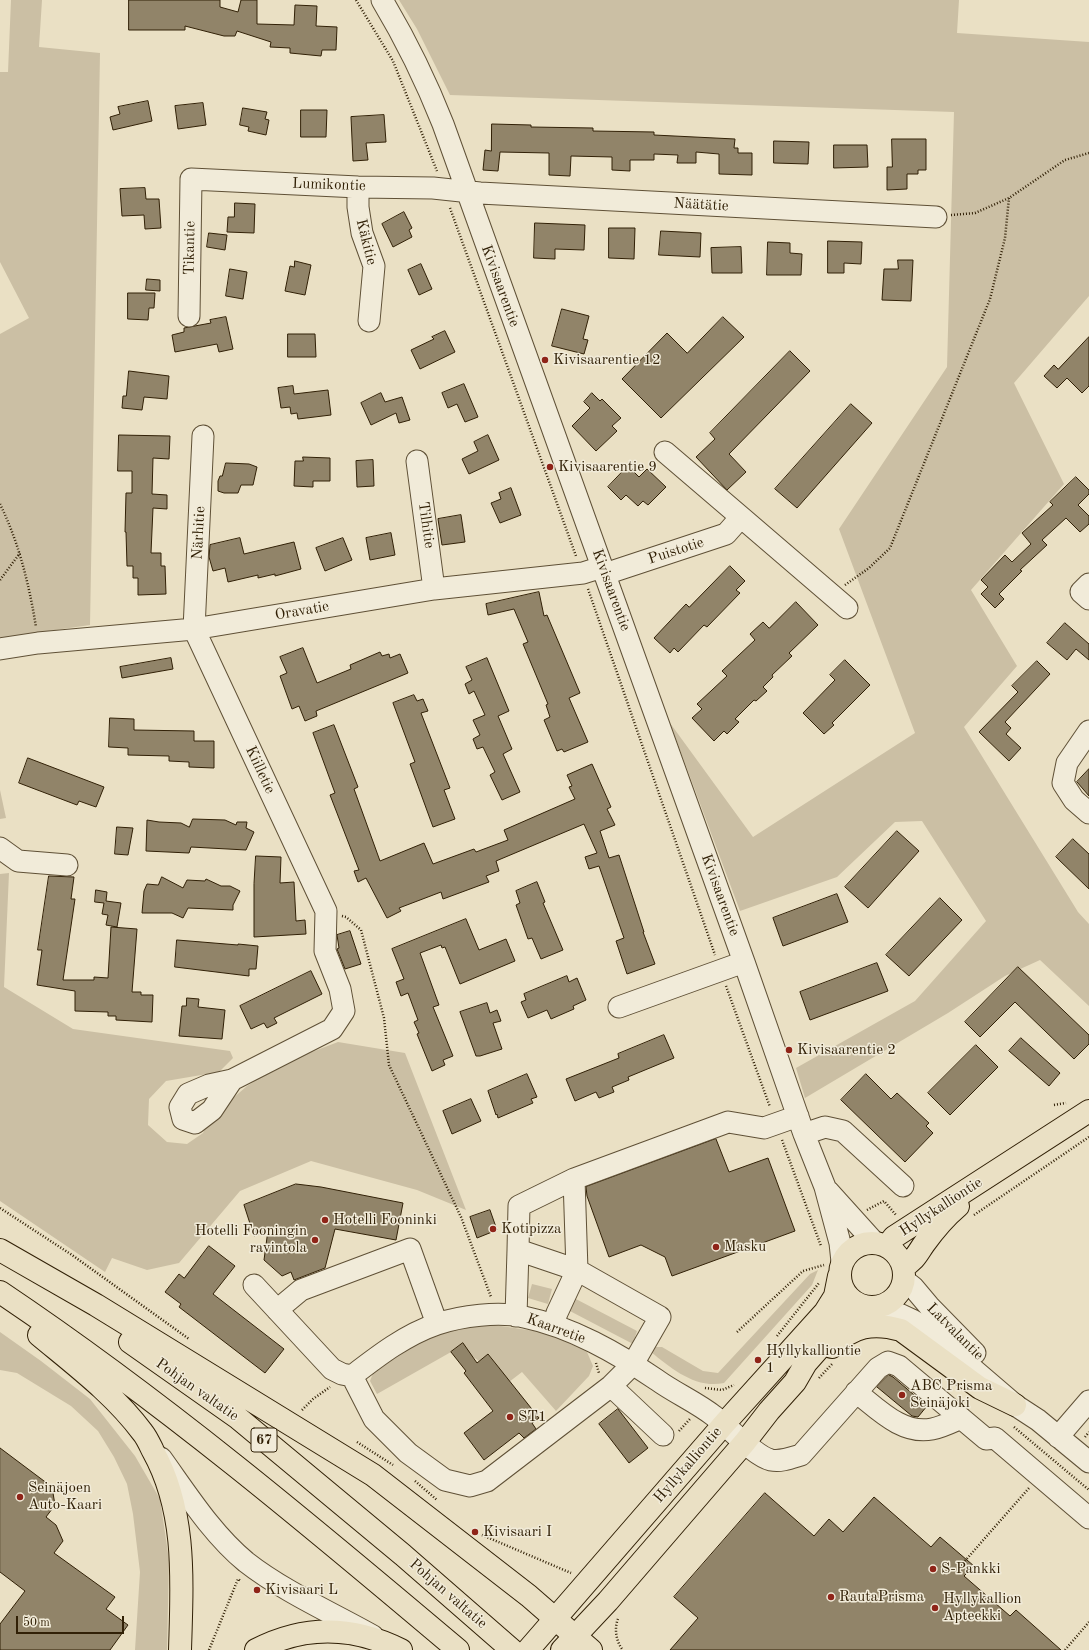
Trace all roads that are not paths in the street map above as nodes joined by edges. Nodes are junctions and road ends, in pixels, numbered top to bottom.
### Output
1 (382, 0) edge
2 (191, 179) joint
3 (358, 187) junction
4 (467, 192) junction
5 (936, 217) road end
6 (189, 316) dead end
7 (369, 321) dead end
8 (203, 436) dead end
9 (665, 452) dead end
10 (417, 461) dead end
11 (741, 517) junction
12 (603, 570) junction
13 (1089, 584) edge
14 (434, 589) junction
15 (1089, 599) edge
16 (847, 608) dead end
17 (194, 629) junction
18 (0, 649) edge
19 (1089, 731) edge
20 (1089, 813) edge
21 (0, 848) edge
22 (67, 865) dead end
23 (744, 962) junction
24 (619, 1007) dead end
25 (232, 1080) dead end
26 (1089, 1112) edge
27 (801, 1125) junction
28 (997, 1170) junction
29 (574, 1179) junction
30 (903, 1186) dead end
31 (825, 1187) junction
32 (881, 1244) junction
33 (518, 1250) junction
34 (0, 1251) edge
35 (828, 1267) junction
36 (577, 1270) junction
37 (904, 1274) junction
38 (254, 1285) dead end
39 (0, 1292) edge
40 (869, 1306) junction
41 (0, 1308) edge
42 (277, 1310) junction
43 (516, 1316) junction
44 (437, 1324) junction
45 (553, 1325) junction
46 (633, 1364) junction
47 (347, 1375) junction
48 (795, 1382) junction
49 (611, 1386) junction
50 (856, 1392) junction
51 (1089, 1401) edge
52 (1015, 1405) junction
53 (961, 1418) junction
54 (1038, 1420) junction
55 (724, 1424) junction
56 (143, 1434) junction
57 (663, 1435) dead end
58 (745, 1442) junction
59 (1074, 1449) edge
60 (1089, 1518) edge
61 (555, 1618) junction
62 (532, 1645) edge
63 (576, 1645) edge
64 (393, 1646) edge
65 (180, 1650) edge
66 (256, 1650) edge
67 (458, 1650) edge
68 (512, 1650) edge

1 - 4 street, Kivisaarentie
2 - 3 street, Lumikontie
2 - 6 street, Tikantie
3 - 4 street, Lumikontie
3 - 7 street, Käkitie
4 - 5 street, Näätätie
4 - 12 street, Kivisaarentie
8 - 17 street, Närhitie
9 - 11 street
10 - 14 street, Tilhitie
11 - 12 street, Puistotie
11 - 16 street
12 - 14 street, Oravatie
12 - 23 street, Kivisaarentie
13 - 15 street
14 - 17 street, Oravatie
17 - 18 street, Oravatie
17 - 25 street, Kiilletie
19 - 20 street
21 - 22 street
23 - 24 street
23 - 27 street, Kivisaarentie
26 - 28 main road, Hyllykalliontie
27 - 29 street
27 - 30 street
27 - 31 street, Kivisaarentie
28 - 32 main road, Hyllykalliontie
28 - 37 main road, Hyllykalliontie
29 - 33 street
29 - 36 street
31 - 32 street, Kivisaarentie
31 - 35 street, Kivisaarentie
32 - 35 main road
32 - 37 main road
33 - 36 street
33 - 43 street
34 - 61 main road
34 - 68 main road, Pohjan valtatie / 67
35 - 40 main road
35 - 55 main road, Hyllykalliontie
36 - 45 street
36 - 46 street
37 - 40 main road
37 - 54 street, Latvalantie
38 - 42 street
39 - 67 main road, 67
40 - 48 main road, Hyllykalliontie
40 - 52 street, Latvalantie
41 - 56 main road
42 - 44 street
42 - 47 street
43 - 44 street, Kaarretie
43 - 45 street, Kaarretie
44 - 47 street, Kaarretie
45 - 46 street, Kaarretie
46 - 49 street
46 - 55 street, Kaarretie
47 - 49 street
48 - 52 main road
48 - 58 main road, Hyllykalliontie
49 - 57 street
50 - 53 street
50 - 53 street
50 - 58 street, Kaarretie
51 - 59 street
52 - 54 street, Latvalantie
53 - 60 street
54 - 59 street, Latvalantie
55 - 58 street, Kaarretie
55 - 61 main road, Hyllykalliontie
56 - 64 street
56 - 65 main road
58 - 63 main road, Hyllykalliontie
61 - 62 main road, Hyllykalliontie
61 - 63 main road
64 - 66 main road

